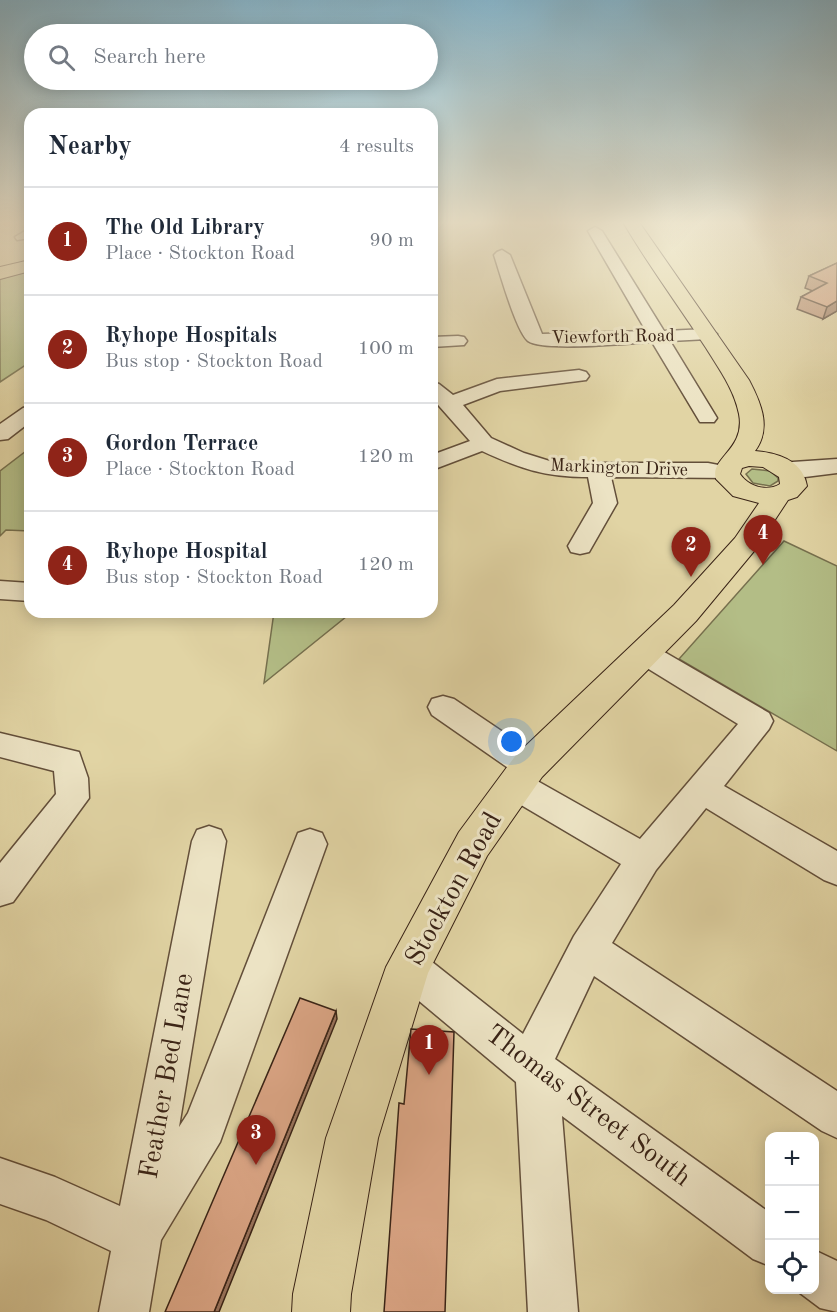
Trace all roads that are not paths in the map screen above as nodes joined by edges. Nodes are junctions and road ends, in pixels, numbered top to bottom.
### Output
1 (512, 283) edge
2 (626, 283) edge
3 (673, 283) edge
4 (708, 334) junction
5 (657, 337) junction
6 (458, 341) dead end
7 (438, 342) edge
8 (579, 376) dead end
9 (438, 393) edge
10 (450, 403) junction
11 (24, 416) edge
12 (707, 418) dead end
13 (0, 434) edge
14 (752, 435) junction
15 (483, 442) junction
16 (438, 461) edge
17 (837, 466) edge
18 (730, 468) junction
19 (598, 470) junction
20 (774, 487) junction
21 (580, 546) dead end
22 (0, 590) edge
23 (24, 592) edge
24 (644, 653) junction
25 (443, 707) dead end
26 (0, 745) edge
27 (522, 776) junction
28 (701, 789) junction
29 (209, 841) dead end
30 (310, 844) dead end
31 (644, 859) junction
32 (837, 869) edge
33 (0, 890) edge
34 (587, 949) junction
35 (408, 967) junction
36 (534, 1069) junction
37 (837, 1116) edge
38 (0, 1181) edge
39 (137, 1235) junction
40 (767, 1240) edge
41 (819, 1278) edge
42 (837, 1291) edge
43 (124, 1312) edge
44 (321, 1312) edge
45 (553, 1312) edge

1 - 5 street, Viewforth Road
2 - 5 street
3 - 4 main road
4 - 5 street, Viewforth Road
4 - 14 main road
5 - 12 street
6 - 7 street
8 - 10 street
9 - 10 street, Markington Drive
10 - 15 street, Markington Drive
11 - 13 street
14 - 18 main road
14 - 20 main road
15 - 16 street
15 - 19 street, Markington Drive
17 - 20 street
18 - 19 street, Markington Drive
18 - 20 main road
18 - 20 main road
19 - 21 street
20 - 24 main road, Stockton Road
22 - 23 street
24 - 27 main road, Stockton Road
24 - 28 street
25 - 27 street
26 - 33 street
27 - 31 street
27 - 35 main road, Stockton Road
28 - 31 street
28 - 32 street
29 - 39 street, Feather Bed Lane
30 - 39 street
31 - 34 street
34 - 36 street
34 - 37 street
35 - 36 street, Thomas Street South
35 - 44 main road, Stockton Road
36 - 40 street, Thomas Street South
36 - 45 street
38 - 39 street
39 - 43 street, Feather Bed Lane
41 - 42 street

